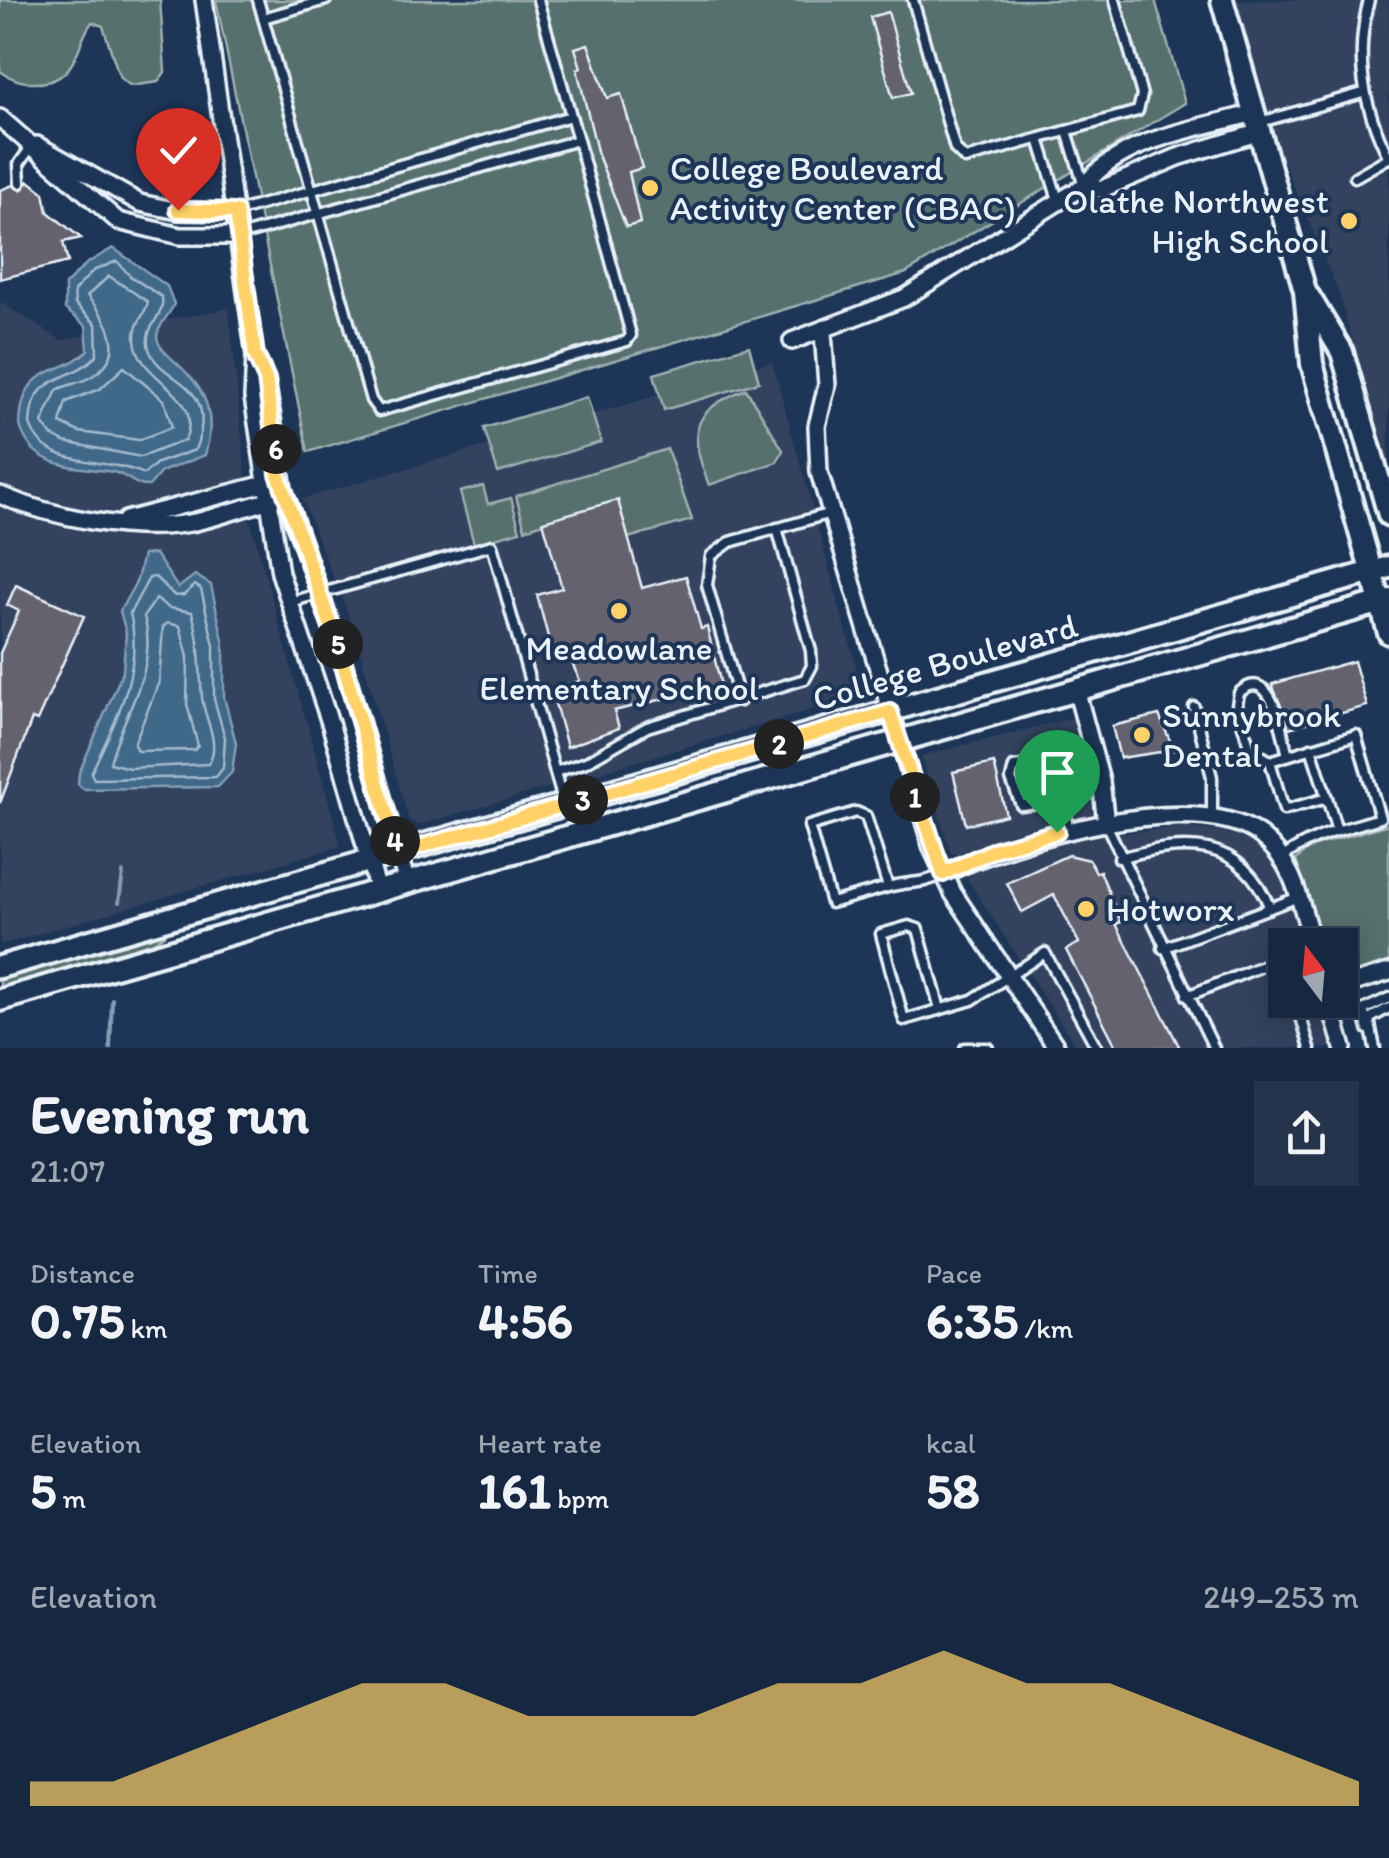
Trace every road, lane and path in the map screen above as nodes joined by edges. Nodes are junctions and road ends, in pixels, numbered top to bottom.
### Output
1 (204, 0) edge
2 (258, 0) edge
3 (326, 0) edge
4 (538, 0) edge
5 (913, 0) edge
6 (1115, 0) edge
7 (1222, 0) edge
8 (1369, 0) edge
9 (263, 18) junction
10 (1363, 92) junction
11 (571, 116) junction
12 (0, 118) edge
13 (1257, 123) junction
14 (1067, 131) junction
15 (1040, 139) junction
16 (578, 140) junction
17 (34, 144) junction
18 (1389, 158) edge
19 (1355, 177) dead end
20 (20, 183) dead end
21 (1084, 186) junction
22 (311, 191) junction
23 (1058, 200) junction
24 (236, 212) junction
25 (318, 214) junction
26 (239, 236) junction
27 (1305, 291) junction
28 (822, 333) junction
29 (792, 341) dead end
30 (274, 490) junction
31 (0, 495) edge
32 (831, 512) junction
33 (1389, 515) edge
34 (777, 528) junction
35 (1380, 569) edge
36 (320, 593) junction
37 (1385, 601) edge
38 (289, 602) junction
39 (1389, 633) edge
40 (1076, 689) junction
41 (740, 701) junction
42 (1194, 707) dead end
43 (890, 712) junction
44 (898, 738) junction
45 (1312, 748) junction
46 (1288, 755) junction
47 (1270, 760) junction
48 (554, 772) junction
49 (1326, 798) junction
50 (1062, 800) junction
51 (564, 805) junction
52 (1212, 818) junction
53 (1106, 824) junction
54 (1069, 830) junction
55 (1337, 831) junction
56 (398, 853) junction
57 (1120, 858) junction
58 (1282, 858) junction
59 (369, 861) junction
60 (943, 874) junction
61 (407, 883) junction
62 (888, 886) junction
63 (378, 891) junction
64 (1299, 897) junction
65 (1270, 908) junction
66 (1308, 928) edge
67 (1162, 948) junction
68 (1268, 965) edge
69 (0, 967) edge
70 (1389, 972) edge
71 (1009, 973) junction
72 (1358, 981) edge
73 (1188, 996) junction
74 (1389, 998) edge
75 (0, 1000) edge
76 (1389, 1008) edge
77 (940, 1009) junction
78 (1301, 1018) edge
79 (1334, 1018) edge
80 (1370, 1030) junction
81 (964, 1048) edge
82 (988, 1048) edge
83 (1055, 1048) edge
84 (1097, 1048) edge
85 (1214, 1048) edge
86 (1310, 1048) edge
87 (1343, 1048) edge
88 (1375, 1048) edge

1 - 24 street
2 - 9 lane
3 - 9 lane
4 - 11 lane
5 - 15 lane
6 - 14 lane
7 - 13 main road
8 - 10 lane
9 - 22 lane
10 - 13 lane
10 - 18 lane
11 - 16 lane
11 - 22 lane
12 - 17 street
13 - 21 street
13 - 21 street
13 - 27 main road
14 - 15 lane
14 - 21 lane
15 - 23 lane
16 - 25 lane
16 - 25 lane
17 - 20 lane
17 - 24 street
17 - 26 street
18 - 19 lane
21 - 23 street
22 - 24 lane
22 - 25 lane
23 - 28 street
24 - 26 street
25 - 26 lane
26 - 30 street
27 - 33 main road
27 - 35 main road
28 - 29 street
28 - 32 street
30 - 31 street
30 - 36 street
30 - 38 street
32 - 34 lane
32 - 43 street
34 - 41 lane
34 - 41 lane
35 - 37 main road
35 - 43 main road, College Boulevard
36 - 38 lane
36 - 48 lane
36 - 56 street
37 - 39 main road
37 - 40 main road, College Boulevard
38 - 59 street
40 - 44 main road, College Boulevard
40 - 53 street
41 - 48 lane
42 - 52 lane
43 - 44 street
43 - 51 main road, College Boulevard
44 - 60 street
44 - 61 main road, College Boulevard
45 - 46 lane
45 - 49 lane
45 - 55 lane
46 - 47 lane
46 - 47 lane
47 - 49 lane
48 - 51 lane
49 - 55 lane
50 - 50 lane
50 - 54 lane
51 - 56 main road, College Boulevard
52 - 53 street
52 - 58 street
53 - 54 street
53 - 57 lane
54 - 60 street
55 - 58 lane
56 - 59 main road, College Boulevard
56 - 61 street
57 - 65 lane
57 - 67 lane
58 - 64 street
59 - 63 street
59 - 69 main road, College Boulevard
60 - 62 lane
60 - 71 street
61 - 63 main road, College Boulevard
62 - 62 lane
63 - 75 main road, College Boulevard
64 - 65 lane
64 - 66 street
65 - 67 lane
67 - 73 lane
68 - 73 lane
70 - 72 street
71 - 77 lane
71 - 83 street
71 - 84 lane
73 - 85 lane
74 - 80 lane
76 - 80 lane
77 - 77 lane
78 - 86 lane
79 - 87 street
80 - 88 lane
81 - 82 lane

